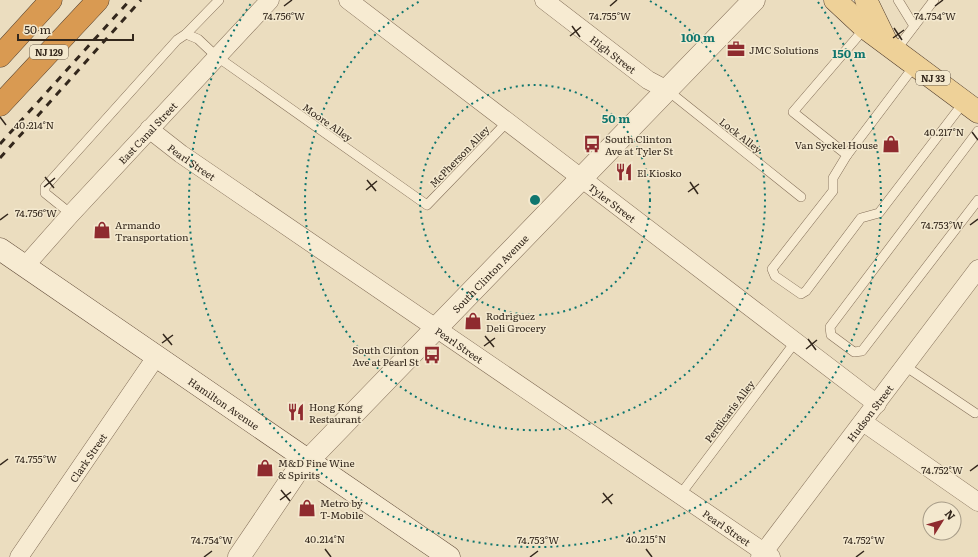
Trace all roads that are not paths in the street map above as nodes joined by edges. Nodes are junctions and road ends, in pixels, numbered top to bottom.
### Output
1 (51, 0) edge
2 (98, 0) edge
3 (219, 0) edge
4 (270, 0) edge
5 (348, 0) edge
6 (544, 0) edge
7 (754, 0) edge
8 (835, 0) edge
9 (866, 0) edge
10 (898, 0) edge
11 (934, 0) edge
12 (914, 26) junction
13 (865, 28) junction
14 (186, 34) junction
15 (892, 47) junction
16 (0, 56) edge
17 (216, 56) junction
18 (916, 65) junction
19 (667, 90) junction
20 (0, 105) edge
21 (971, 107) edge
22 (508, 121) junction
23 (149, 130) junction
24 (978, 131) edge
25 (847, 155) junction
26 (581, 178) junction
27 (801, 197) dead end
28 (978, 200) edge
29 (427, 205) joint
30 (71, 214) junction
31 (0, 249) edge
32 (25, 266) junction
33 (976, 275) edge
34 (435, 328) junction
35 (796, 341) junction
36 (156, 357) junction
37 (905, 366) junction
38 (877, 404) junction
39 (975, 413) dead end
40 (863, 422) junction
41 (308, 460) junction
42 (680, 495) junction
43 (978, 502) edge
44 (765, 555) edge
45 (19, 557) edge
46 (239, 557) edge
47 (449, 557) edge

1 - 16 highway, NJ 129
2 - 20 highway, NJ 129
3 - 14 lane
4 - 17 street, East Canal Street
5 - 22 street, Tyler Street
6 - 19 street, High Street
7 - 19 street, South Clinton Avenue
8 - 13 main road, NJ 33
9 - 15 main road
10 - 12 lane
11 - 12 lane
12 - 15 lane
13 - 15 main road, NJ 33
13 - 25 lane
14 - 17 lane, Moore Alley
14 - 30 lane
15 - 18 main road, NJ 33
17 - 23 street, East Canal Street
17 - 29 lane, Moore Alley
18 - 21 main road, NJ 33
18 - 25 lane
19 - 26 street, South Clinton Avenue
19 - 27 lane, Lock Alley
21 - 25 lane
22 - 26 street, Tyler Street
22 - 29 lane, McPherson Alley
23 - 30 street, East Canal Street
23 - 34 street, Pearl Street
24 - 28 lane
26 - 34 street, South Clinton Avenue
26 - 35 street, Tyler Street
30 - 32 street, East Canal Street
31 - 32 street, Hamilton Avenue
32 - 36 street, Hamilton Avenue
33 - 37 street, Hudson Street
34 - 41 street, South Clinton Avenue
34 - 42 street, Pearl Street
35 - 38 street, Tyler Street
35 - 42 lane, Perdicaris Alley
36 - 41 street, Hamilton Avenue
36 - 45 street, Clark Street
37 - 38 street, Hudson Street
37 - 39 lane
38 - 40 street, Hudson Street
40 - 43 street
40 - 44 street, Hudson Street
41 - 46 street, South Clinton Avenue
41 - 47 street, Hamilton Avenue
42 - 44 street, Pearl Street

